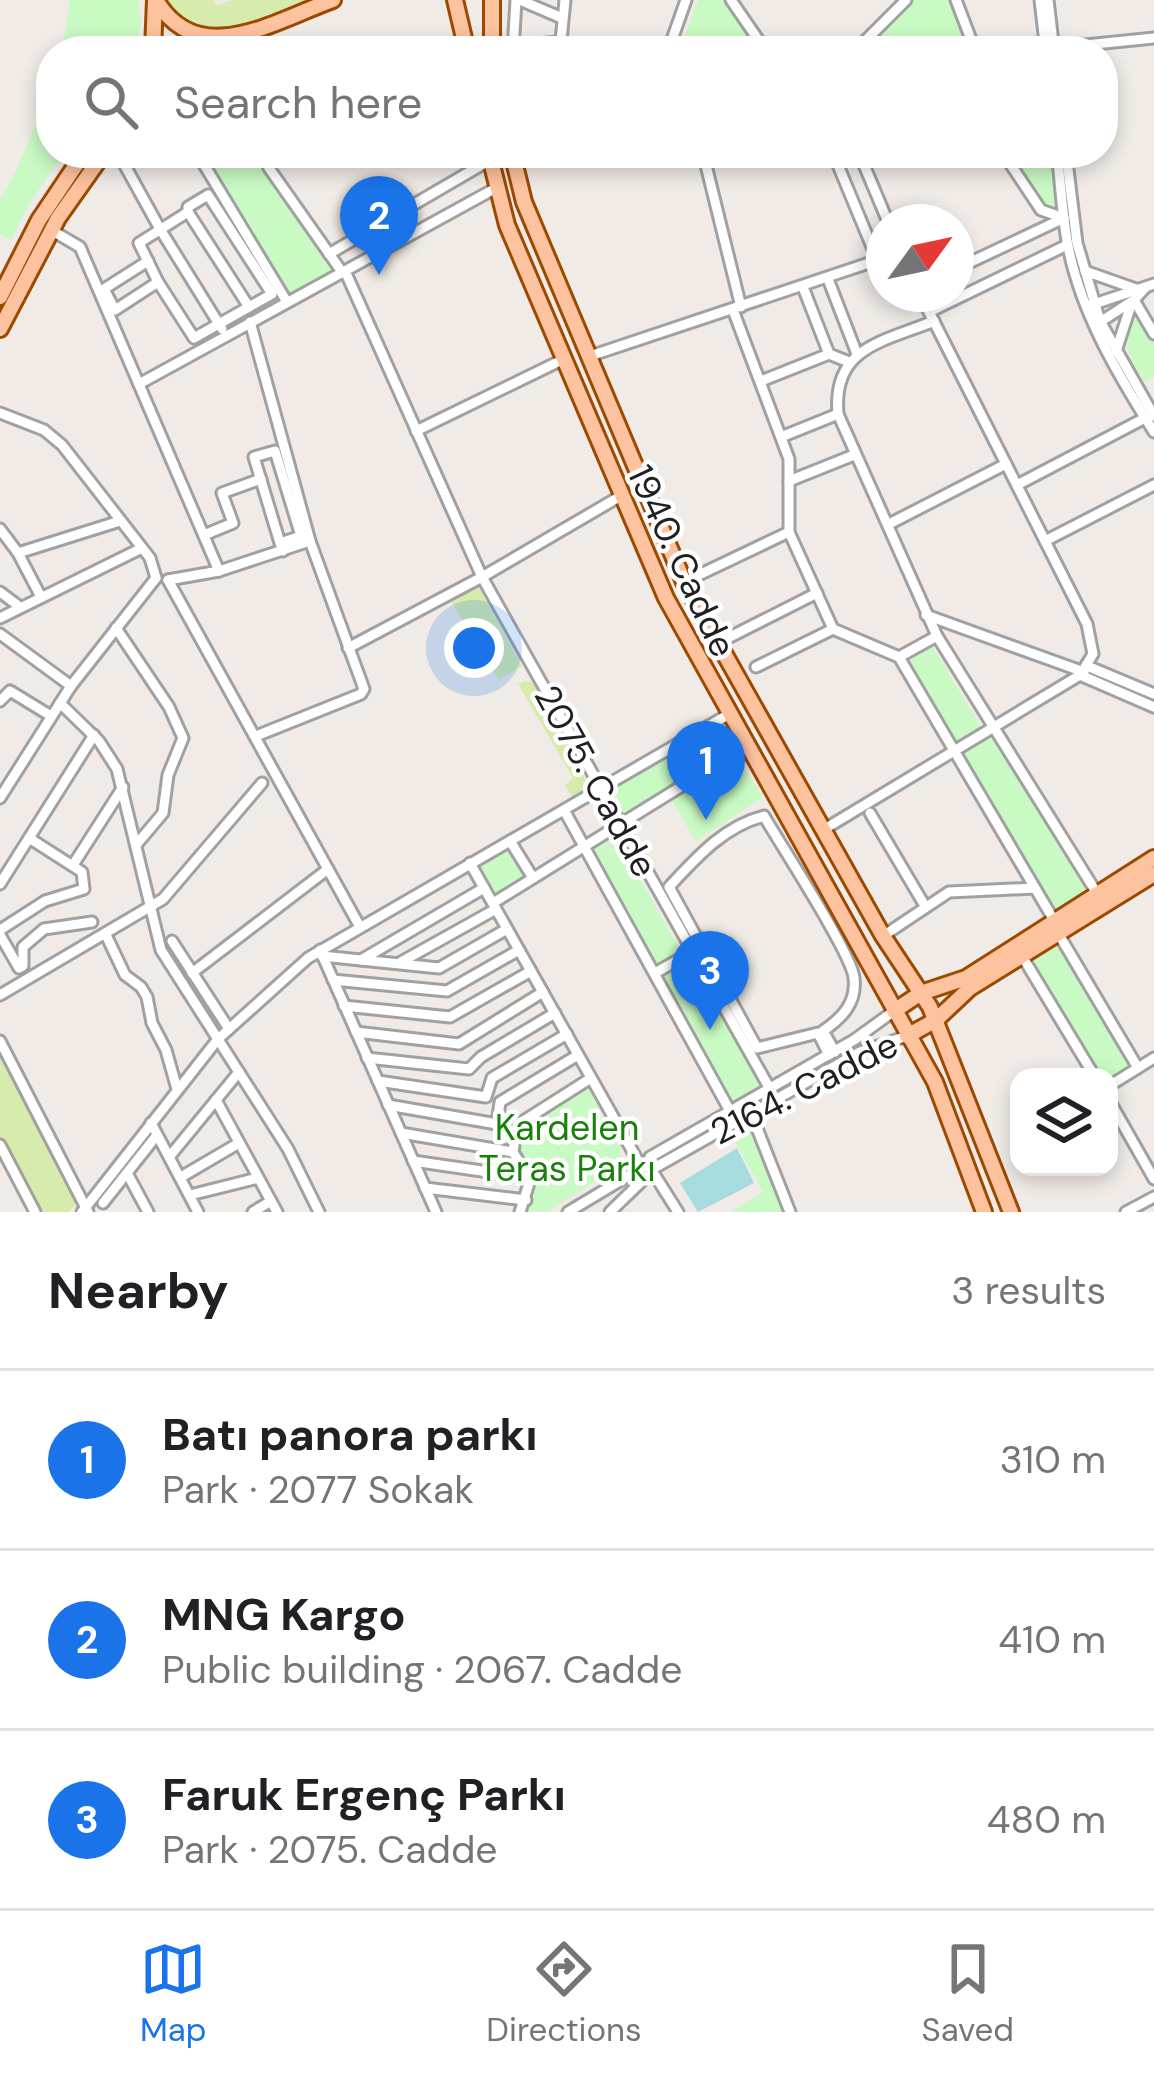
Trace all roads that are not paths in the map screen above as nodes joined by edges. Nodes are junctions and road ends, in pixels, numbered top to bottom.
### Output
1 (155, 0) edge
2 (333, 0) edge
3 (518, 0) edge
4 (565, 0) edge
5 (686, 0) edge
6 (731, 0) edge
7 (886, 0) edge
8 (906, 0) edge
9 (956, 0) edge
10 (1044, 0) edge
11 (492, 1) edge
12 (457, 2) edge
13 (894, 11) junction
14 (562, 17) junction
15 (156, 36) edge
16 (195, 36) edge
17 (248, 36) edge
18 (464, 36) edge
19 (492, 36) edge
20 (514, 36) edge
21 (560, 36) edge
22 (673, 36) edge
23 (756, 36) edge
24 (872, 36) edge
25 (970, 36) edge
26 (1048, 36) edge
27 (1154, 38) edge
28 (1118, 42) edge
29 (74, 168) edge
30 (94, 168) edge
31 (126, 168) edge
32 (206, 168) edge
33 (269, 168) edge
34 (472, 168) edge
35 (492, 168) edge
36 (516, 168) edge
37 (706, 168) edge
38 (842, 168) edge
39 (865, 168) edge
40 (1013, 168) edge
41 (1062, 168) edge
42 (1064, 168) edge
43 (452, 182) junction
44 (496, 188) junction
45 (467, 203) junction
46 (880, 204) edge
47 (188, 212) junction
48 (1064, 218) junction
49 (160, 229) junction
50 (866, 229) edge
51 (51, 230) junction
52 (1067, 245) junction
53 (328, 254) junction
54 (974, 260) edge
55 (148, 261) junction
56 (866, 264) edge
57 (1085, 271) junction
58 (343, 272) junction
59 (828, 279) junction
60 (158, 282) junction
61 (803, 286) junction
62 (1142, 290) edge
63 (0, 297) edge
64 (287, 302) junction
65 (1091, 305) junction
66 (249, 307) junction
67 (737, 308) junction
68 (929, 312) edge
69 (931, 316) junction
70 (250, 322) junction
71 (1097, 323) junction
72 (219, 324) junction
73 (0, 328) edge
74 (1154, 334) edge
75 (226, 335) junction
76 (1116, 352) junction
77 (829, 354) junction
78 (590, 356) junction
79 (566, 358) junction
80 (853, 358) junction
81 (760, 381) junction
82 (1154, 382) edge
83 (139, 384) junction
84 (1139, 392) junction
85 (0, 413) edge
86 (838, 414) junction
87 (1149, 417) edge
88 (416, 431) junction
89 (1154, 432) edge
90 (781, 436) junction
91 (854, 454) junction
92 (1006, 464) junction
93 (261, 479) junction
94 (789, 481) junction
95 (1016, 485) junction
96 (1154, 485) edge
97 (624, 494) junction
98 (121, 521) junction
99 (889, 524) junction
100 (0, 529) edge
101 (789, 532) junction
102 (203, 535) junction
103 (1045, 541) junction
104 (310, 542) junction
105 (281, 547) junction
106 (142, 548) junction
107 (19, 553) junction
108 (219, 571) junction
109 (482, 577) junction
110 (162, 579) junction
111 (684, 582) junction
112 (0, 592) edge
113 (817, 593) junction
114 (41, 597) junction
115 (20, 607) junction
116 (926, 615) junction
117 (0, 618) edge
118 (116, 628) junction
119 (833, 629) junction
120 (1, 636) edge
121 (937, 636) junction
122 (718, 643) junction
123 (348, 648) junction
124 (899, 656) junction
125 (756, 667) dead end
126 (1084, 671) junction
127 (71, 686) junction
128 (1154, 694) edge
129 (0, 701) edge
130 (60, 703) junction
131 (1154, 706) edge
132 (730, 713) junction
133 (51, 716) junction
134 (992, 728) junction
135 (94, 735) junction
136 (256, 736) junction
137 (748, 746) junction
138 (952, 751) junction
139 (262, 783) dead end
140 (123, 787) junction
141 (600, 789) junction
142 (0, 798) edge
143 (564, 810) junction
144 (870, 813) dead end
145 (620, 825) junction
146 (823, 830) junction
147 (28, 838) junction
148 (510, 841) junction
149 (136, 845) junction
150 (586, 846) junction
151 (1154, 858) edge
152 (470, 863) junction
153 (73, 866) junction
154 (328, 869) junction
155 (1154, 874) edge
156 (533, 878) junction
157 (0, 884) edge
158 (484, 888) junction
159 (1035, 888) junction
160 (1098, 895) junction
161 (494, 906) junction
162 (926, 906) junction
163 (151, 908) junction
164 (92, 922) dead end
165 (360, 927) junction
166 (1057, 928) junction
167 (507, 929) junction
168 (0, 933) edge
169 (106, 935) junction
170 (883, 936) junction
171 (172, 940) dead end
172 (519, 950) junction
173 (692, 952) junction
174 (321, 953) junction
175 (1022, 956) junction
176 (361, 960) junction
177 (398, 964) junction
178 (531, 971) junction
179 (192, 973) junction
180 (656, 973) junction
181 (333, 980) junction
182 (2, 990) edge
183 (543, 992) junction
184 (921, 994) junction
185 (344, 1006) junction
186 (894, 1011) junction
187 (555, 1013) junction
188 (936, 1020) junction
189 (229, 1029) junction
190 (356, 1032) junction
191 (820, 1032) junction
192 (567, 1034) junction
193 (907, 1036) junction
194 (218, 1039) junction
195 (0, 1041) edge
196 (832, 1053) junction
197 (578, 1055) junction
198 (367, 1058) junction
199 (1154, 1058) edge
200 (1090, 1068) edge
201 (1138, 1068) junction
202 (239, 1072) junction
203 (591, 1078) junction
204 (1118, 1080) edge
205 (378, 1081) junction
206 (770, 1089) junction
207 (177, 1090) junction
208 (216, 1100) junction
209 (388, 1105) junction
210 (730, 1111) junction
211 (751, 1113) junction
212 (1118, 1116) edge
213 (151, 1123) junction
214 (401, 1133) junction
215 (157, 1135) junction
216 (239, 1143) junction
217 (1, 1148) edge
218 (1154, 1151) edge
219 (513, 1152) junction
220 (170, 1156) junction
221 (1142, 1158) junction
222 (413, 1161) junction
223 (644, 1170) junction
224 (127, 1172) junction
225 (181, 1177) junction
226 (258, 1178) junction
227 (530, 1178) junction
228 (1154, 1179) edge
229 (425, 1188) junction
230 (190, 1196) junction
231 (1154, 1197) edge
232 (526, 1200) junction
233 (103, 1204) dead end
234 (274, 1207) edge
235 (85, 1210) edge
236 (435, 1210) edge
237 (672, 1210) edge
238 (35, 1212) edge
239 (148, 1212) edge
240 (198, 1212) edge
241 (253, 1212) edge
242 (319, 1212) edge
243 (422, 1212) edge
244 (520, 1212) edge
245 (568, 1212) edge
246 (610, 1212) edge
247 (790, 1212) edge
248 (984, 1212) edge
249 (1011, 1212) edge
250 (1126, 1212) edge

1 - 15 main road
1 - 16 main road
2 - 17 main road
3 - 14 street
3 - 20 street
4 - 14 street
5 - 22 street
6 - 23 street
7 - 13 street
8 - 13 street
9 - 25 street
10 - 26 street
11 - 19 main road
12 - 18 main road
13 - 24 street
14 - 21 street
27 - 28 street
29 - 63 main road
30 - 51 main road
31 - 49 street
32 - 64 street
33 - 53 street, 2075. Cadde
34 - 43 street
35 - 44 main road, 1940. Cadde
36 - 78 main road, 1940. Cadde
37 - 67 street
38 - 50 street
39 - 46 street
40 - 48 street
41 - 48 street
42 - 57 street
43 - 45 street
43 - 53 street
44 - 45 street
44 - 79 main road, 1940. Cadde
45 - 58 street
47 - 49 street
47 - 66 street
47 - 66 street
48 - 52 street
48 - 54 street
49 - 55 street
49 - 72 street
51 - 73 main road
51 - 83 street
52 - 65 street
52 - 69 street
53 - 58 street, 2075. Cadde
55 - 60 street
55 - 60 street
56 - 59 street
57 - 62 street
57 - 65 street
58 - 64 street
58 - 88 street, 2075. Cadde
59 - 61 street
59 - 80 street
60 - 72 street
61 - 67 street
61 - 77 street
62 - 65 street
62 - 71 street
62 - 74 street
62 - 76 street
64 - 70 street
65 - 71 street
66 - 72 street
67 - 78 street
67 - 81 street
68 - 69 street
69 - 80 street
69 - 92 street
70 - 75 street
70 - 104 street
71 - 76 street
71 - 87 street
72 - 75 street
75 - 83 street
76 - 84 street
77 - 80 street
77 - 81 street
78 - 111 main road, 1940. Cadde
79 - 88 street
79 - 97 main road, 1940. Cadde
80 - 86 street
81 - 90 street
82 - 84 street
83 - 102 street
84 - 87 street
85 - 98 street
86 - 90 street
86 - 91 street
87 - 89 street
87 - 95 street
88 - 109 street, 2075. Cadde
90 - 94 street
91 - 94 street
91 - 99 street
92 - 95 street
92 - 99 street
93 - 102 street
93 - 105 street
93 - 105 street
94 - 101 street
95 - 103 street
96 - 103 street
97 - 109 street
97 - 132 main road, 1940. Cadde
98 - 106 street
98 - 107 street
99 - 116 street
100 - 107 street
101 - 111 street
101 - 113 street
102 - 108 street
103 - 126 street
104 - 105 street
104 - 123 street
105 - 108 street
106 - 110 street
106 - 114 street
107 - 114 street
108 - 110 street
109 - 123 street
109 - 141 street, 2075. Cadde
110 - 118 street
110 - 136 street
111 - 122 main road, 1940. Cadde
112 - 115 street
113 - 119 street
113 - 122 street
114 - 115 street
115 - 117 street
116 - 121 street
116 - 126 street
118 - 127 street
118 - 149 street
119 - 124 street
119 - 125 street
120 - 127 street
121 - 124 street
121 - 134 street
122 - 146 main road, 1940. Cadde
123 - 136 street
124 - 138 street
126 - 128 street
126 - 131 street
126 - 134 street
127 - 130 street
129 - 133 street
130 - 133 street
130 - 135 street
132 - 137 main road, 1940. Cadde
132 - 141 street
133 - 142 street
134 - 138 street
134 - 160 street
135 - 140 street
135 - 147 street
136 - 154 street
137 - 145 street
137 - 186 main road, 1940. Cadde
138 - 146 street
138 - 159 street
139 - 163 street
140 - 149 street
140 - 153 street
141 - 143 street
141 - 145 street, 2075. Cadde
143 - 148 street
143 - 150 street
144 - 162 street
145 - 150 street
145 - 173 street, 2075. Cadde
146 - 170 main road, 1940. Cadde
147 - 153 street
147 - 157 street
148 - 152 street
148 - 156 street
149 - 163 street
150 - 156 street
150 - 180 street
151 - 160 main road, 2164. Cadde
152 - 158 street
152 - 165 street
153 - 168 street
154 - 165 street
154 - 179 street
155 - 166 main road, 2164. Cadde
156 - 161 street
158 - 161 street
158 - 176 street
159 - 162 street
159 - 166 street
160 - 166 main road, 2164. Cadde
161 - 167 street
161 - 177 street
162 - 170 street
163 - 169 street
163 - 194 street
164 - 168 street
165 - 174 street
166 - 175 main road, 2164. Cadde
166 - 184 main road, 2164. Cadde
166 - 201 street
167 - 172 street
167 - 177 street
169 - 182 street
169 - 207 street
170 - 184 main road, 1940. Cadde
171 - 179 street
172 - 178 street
172 - 181 street
173 - 180 street
173 - 206 street, 2075. Cadde
174 - 176 street
174 - 181 street
174 - 189 street
175 - 188 main road, 2164. Cadde
175 - 200 street
176 - 177 street
178 - 183 street
178 - 185 street
179 - 189 street
180 - 210 street
181 - 185 street
183 - 187 street
183 - 190 street
184 - 186 main road, 2164. Cadde
184 - 188 main road, 1940. Cadde
185 - 190 street
186 - 193 main road, 1940. Cadde
186 - 196 street, 2164. Cadde
187 - 192 street
187 - 198 street
188 - 193 main road, 2164. Cadde
188 - 249 main road, 1940. Cadde
189 - 194 street
190 - 198 street
191 - 191 street
191 - 196 street
192 - 197 street
192 - 205 street
193 - 211 street, 2164. Cadde
193 - 248 main road, 1940. Cadde
194 - 202 street
194 - 207 street
195 - 235 street
196 - 206 street, 2164. Cadde
197 - 203 street
197 - 209 street
198 - 205 street
199 - 201 street
201 - 204 street
202 - 208 street
202 - 242 street
203 - 219 street
203 - 223 street
205 - 209 street
206 - 210 street, 2164. Cadde
207 - 213 street
208 - 216 street
208 - 220 street
209 - 214 street
210 - 223 street, 2164. Cadde
211 - 223 street, 2164. Cadde
211 - 247 street
212 - 221 street
213 - 215 street
213 - 235 street
214 - 219 street
214 - 222 street
215 - 220 street
215 - 224 street
216 - 225 street
216 - 226 street
217 - 238 street
218 - 221 street
219 - 227 street
220 - 225 street
221 - 228 street
222 - 227 street
222 - 229 street
223 - 237 street
223 - 245 street
223 - 246 street
224 - 233 street
224 - 239 street
225 - 230 street
226 - 230 street
226 - 234 street
227 - 232 street
229 - 232 street
229 - 236 street
230 - 240 street
231 - 250 street
232 - 244 street
234 - 241 street
236 - 243 street

